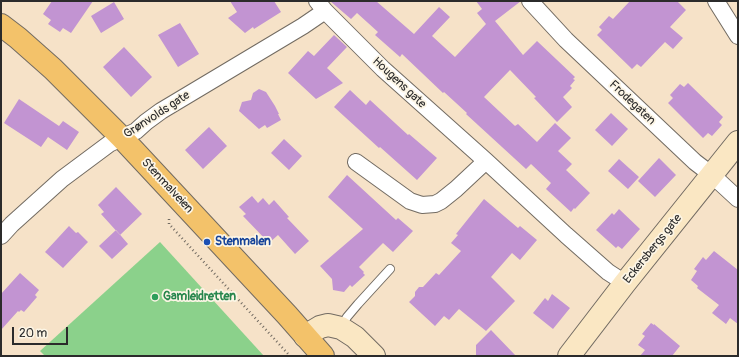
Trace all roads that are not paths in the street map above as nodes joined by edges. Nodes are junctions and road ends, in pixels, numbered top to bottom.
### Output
1 (530, 1) edge
2 (716, 1) edge
3 (321, 6) edge
4 (1, 25) edge
5 (738, 36) edge
6 (122, 138) junction
7 (738, 142) edge
8 (486, 161) junction
9 (356, 162) dead end
10 (712, 175) junction
11 (738, 199) edge
12 (1, 236) edge
13 (390, 269) dead end
14 (625, 283) junction
15 (341, 328) junction
16 (306, 336) junction
17 (323, 356) edge
18 (374, 356) edge
19 (570, 356) edge

1 - 10 street, Frodegaten
2 - 5 street
3 - 6 street, Grønvolds gate
3 - 8 street, Hougens gate
4 - 6 main road, Stenmalveien
6 - 12 street, Grønvolds gate
6 - 16 main road, Stenmalveien
7 - 10 main road, Eckersbergs gate
8 - 9 street
8 - 14 street, Hougens gate
10 - 11 street, Frodegaten
10 - 14 main road, Eckersbergs gate
13 - 15 lane
14 - 19 main road, Eckersbergs gate
15 - 16 main road
15 - 18 main road
16 - 17 main road, Stenmalveien

